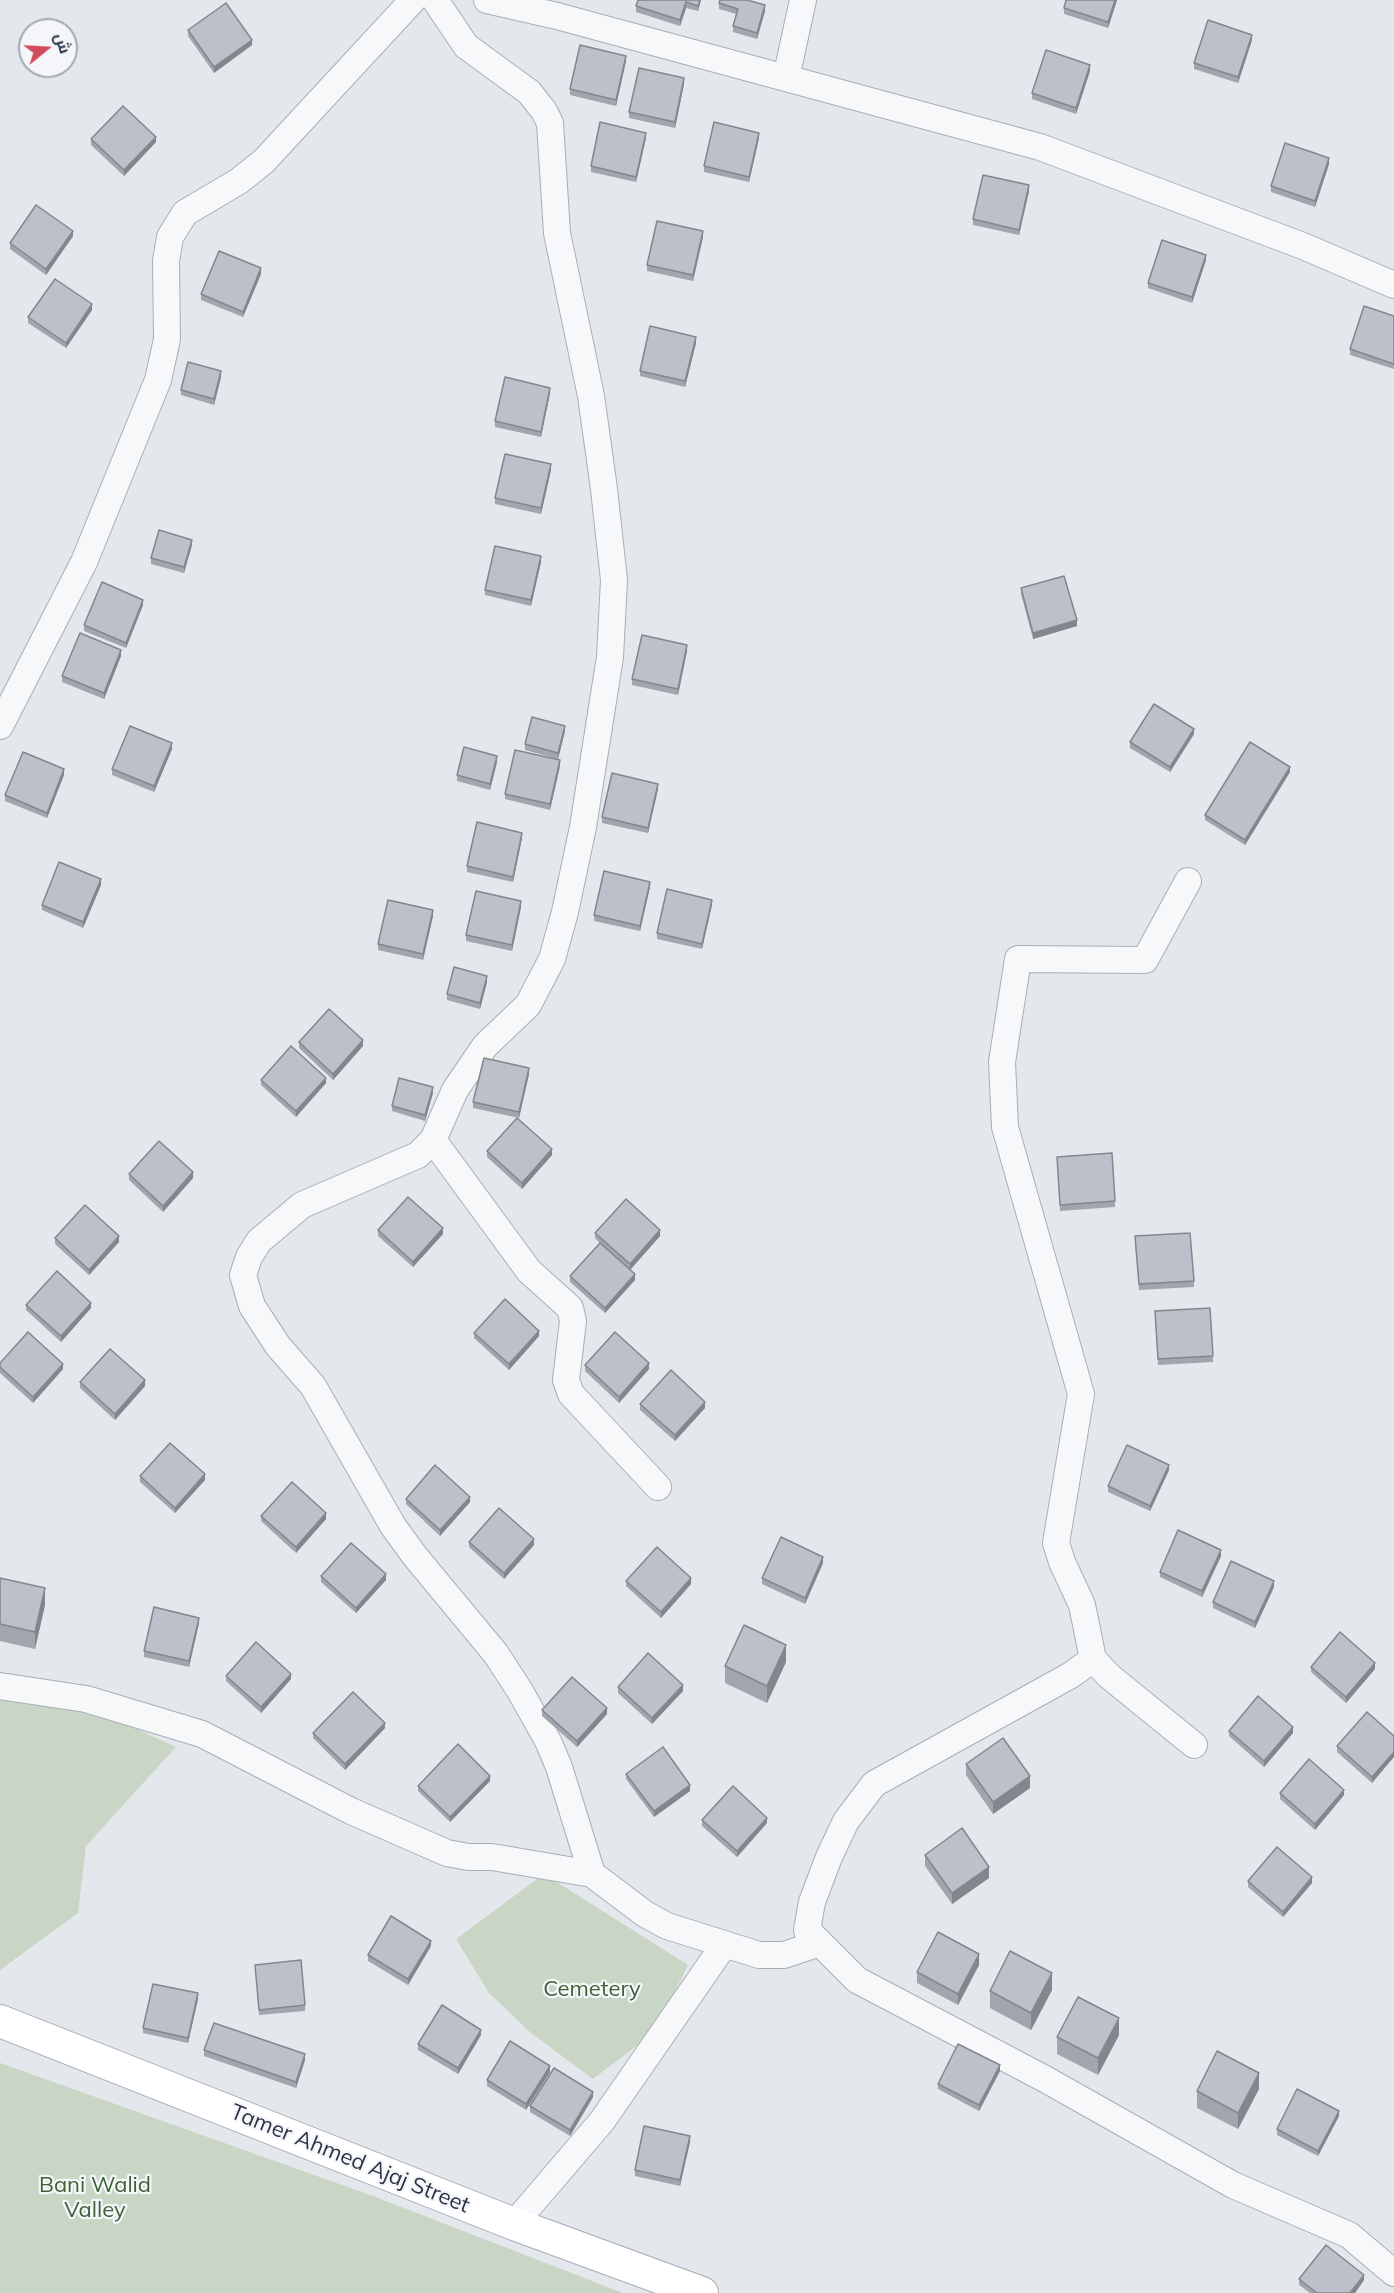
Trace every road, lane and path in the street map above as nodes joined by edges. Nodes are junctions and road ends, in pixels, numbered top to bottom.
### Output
1 (413, 0) edge
2 (435, 0) edge
3 (487, 0) edge
4 (803, 0) edge
5 (786, 78) junction
6 (1394, 285) edge
7 (0, 726) edge
8 (1188, 881) dead end
9 (433, 1140) junction
10 (658, 1486) dead end
11 (1093, 1659) junction
12 (0, 1686) edge
13 (1194, 1744) dead end
14 (592, 1874) junction
15 (807, 1930) junction
16 (724, 1945) junction
17 (0, 2020) edge
18 (514, 2224) junction
19 (1394, 2273) edge
20 (702, 2293) edge

1 - 7 street
2 - 9 street
3 - 5 street
4 - 5 street
5 - 6 street
8 - 11 street
9 - 10 street
9 - 14 street
11 - 13 street
11 - 15 street
12 - 14 street
14 - 16 street
15 - 16 street
15 - 19 street
16 - 18 street
17 - 18 main road, Tamer Ahmed Ajaj Street
18 - 20 main road, Tamer Ahmed Ajaj Street

